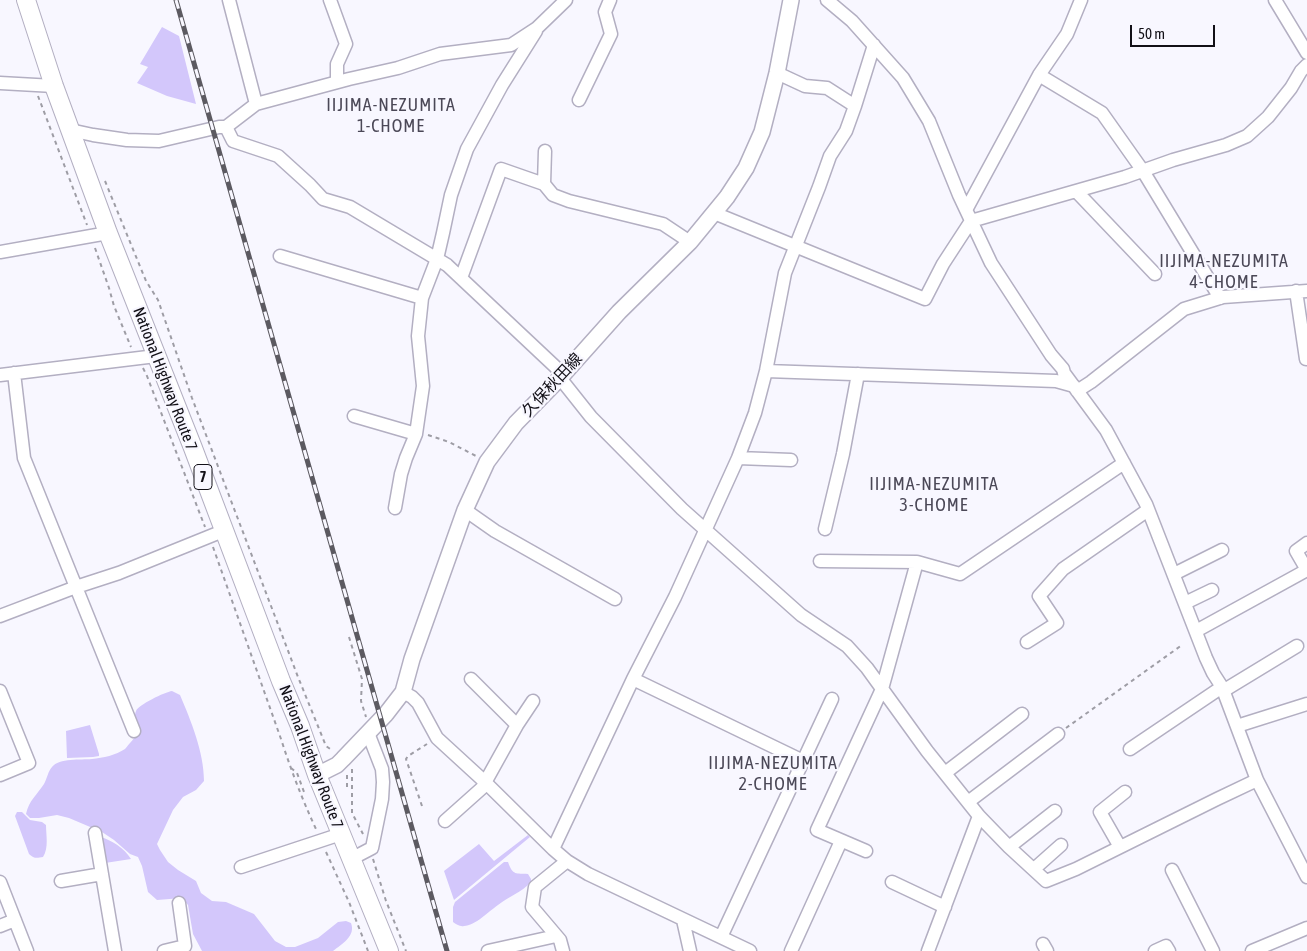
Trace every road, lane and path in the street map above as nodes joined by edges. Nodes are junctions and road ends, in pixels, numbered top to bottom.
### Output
1 (229, 0) edge
2 (566, 0) edge
3 (610, 0) edge
4 (791, 0) edge
5 (827, 0) edge
6 (1081, 0) edge
7 (1275, 0) edge
8 (23, 1) edge
9 (331, 1) edge
10 (537, 28) junction
11 (874, 45) junction
12 (1307, 53) edge
13 (1307, 64) edge
14 (777, 73) junction
15 (1039, 75) junction
16 (337, 82) junction
17 (0, 83) edge
18 (34, 85) junction
19 (54, 86) junction
20 (579, 100) dead end
21 (256, 104) junction
22 (856, 106) junction
23 (226, 127) junction
24 (70, 130) junction
25 (545, 151) dead end
26 (1143, 171) junction
27 (104, 177) dead end
28 (544, 184) junction
29 (1076, 192) junction
30 (714, 214) junction
31 (969, 215) junction
32 (100, 235) junction
33 (690, 242) junction
34 (795, 247) junction
35 (0, 252) edge
36 (280, 256) dead end
37 (436, 259) junction
38 (1155, 274) dead end
39 (461, 278) junction
40 (1301, 291) edge
41 (422, 298) junction
42 (1220, 298) junction
43 (156, 356) junction
44 (1307, 358) edge
45 (137, 359) junction
46 (766, 370) junction
47 (14, 373) junction
48 (858, 374) junction
49 (0, 376) edge
50 (561, 376) junction
51 (1075, 388) junction
52 (354, 416) dead end
53 (416, 434) junction
54 (738, 458) junction
55 (792, 460) dead end
56 (487, 462) junction
57 (1124, 463) junction
58 (394, 508) dead end
59 (465, 510) junction
60 (1148, 510) junction
61 (825, 529) dead end
62 (706, 531) junction
63 (216, 534) junction
64 (1307, 543) edge
65 (1222, 550) dead end
66 (820, 560) dead end
67 (917, 562) junction
68 (1174, 574) junction
69 (76, 588) junction
70 (1212, 590) dead end
71 (615, 599) dead end
72 (1185, 603) junction
73 (0, 616) edge
74 (1196, 631) junction
75 (349, 637) dead end
76 (1027, 642) dead end
77 (1182, 645) dead end
78 (1297, 646) dead end
79 (471, 679) dead end
80 (633, 679) junction
81 (882, 689) junction
82 (1222, 689) junction
83 (0, 691) edge
84 (403, 692) junction
85 (832, 700) dead end
86 (533, 702) dead end
87 (1307, 704) edge
88 (1022, 714) dead end
89 (518, 726) junction
90 (1237, 726) junction
91 (134, 731) dead end
92 (369, 732) junction
93 (1058, 734) joint
94 (437, 738) junction
95 (1130, 749) dead end
96 (803, 761) junction
97 (345, 763) junction
98 (290, 766) junction
99 (945, 773) junction
100 (0, 775) edge
101 (317, 775) junction
102 (1257, 780) junction
103 (486, 782) junction
104 (347, 787) dead end
105 (304, 792) dead end
106 (1125, 792) dead end
107 (968, 802) junction
108 (422, 806) dead end
109 (1055, 811) dead end
110 (979, 816) junction
111 (446, 821) dead end
112 (95, 833) dead end
113 (341, 834) junction
114 (841, 840) junction
115 (322, 841) junction
116 (1061, 845) dead end
117 (1009, 847) junction
118 (1120, 847) junction
119 (553, 849) junction
120 (866, 851) dead end
121 (351, 860) junction
122 (567, 861) junction
123 (241, 867) dead end
124 (1034, 869) junction
125 (1172, 870) dead end
126 (102, 874) junction
127 (1307, 876) edge
128 (61, 881) dead end
129 (0, 882) edge
130 (892, 882) dead end
131 (179, 903) dead end
132 (945, 907) junction
133 (15, 920) junction
134 (683, 920) junction
135 (0, 926) edge
136 (1307, 928) edge
137 (556, 936) junction
138 (721, 937) junction
139 (27, 951) edge
140 (115, 951) edge
141 (164, 951) edge
142 (368, 951) edge
143 (389, 951) edge
144 (488, 951) edge
145 (563, 951) edge
146 (690, 951) edge
147 (750, 951) edge
148 (791, 951) edge
149 (928, 951) edge
150 (1155, 951) edge
151 (1169, 951) edge
152 (1213, 951) edge
153 (1252, 951) edge

1 - 21 street
2 - 10 street
3 - 20 street
4 - 14 main road, 久保秋田線
5 - 11 street
6 - 15 street
7 - 12 street
8 - 19 highway, National Highway Route 7 / 7
9 - 16 street
10 - 16 street
10 - 37 street
11 - 22 street
11 - 31 street
13 - 26 street
14 - 22 street
14 - 30 main road, 久保秋田線
15 - 26 street
15 - 31 street
16 - 21 street
17 - 18 street
18 - 19 street
18 - 32 path
19 - 24 highway, National Highway Route 7 / 7
21 - 23 street
22 - 34 street
23 - 24 street
23 - 37 street
24 - 32 highway, National Highway Route 7 / 7
25 - 28 street
26 - 29 street
26 - 42 street
27 - 97 path
28 - 33 street
28 - 39 street
29 - 31 street
29 - 38 street
30 - 33 main road, 久保秋田線
30 - 34 street
31 - 34 street
31 - 51 street
32 - 35 street
32 - 43 highway, National Highway Route 7 / 7
32 - 45 path
33 - 50 main road, 久保秋田線
34 - 46 street
36 - 41 street
37 - 39 street
37 - 41 street
39 - 50 street
40 - 42 street
40 - 44 street
41 - 53 street
42 - 51 street
43 - 45 street
43 - 63 highway, National Highway Route 7 / 7
45 - 47 street
45 - 63 path
46 - 48 street
46 - 54 street
47 - 49 street
47 - 69 street
48 - 51 street
48 - 61 street
50 - 56 main road, 久保秋田線
50 - 62 street
51 - 57 street
52 - 53 street
53 - 56 path
53 - 58 street
54 - 55 street
54 - 62 street
56 - 59 main road, 久保秋田線
57 - 60 street
57 - 67 street
59 - 71 street
59 - 84 main road, 久保秋田線
60 - 68 street
60 - 76 street
62 - 80 street
62 - 81 street
63 - 69 street
63 - 98 path
63 - 101 highway, National Highway Route 7 / 7
64 - 74 street
65 - 68 street
66 - 67 street
67 - 81 street
68 - 72 street
69 - 73 street
69 - 91 street
70 - 72 street
72 - 74 street
74 - 82 street
75 - 92 path
77 - 93 path
78 - 82 street
79 - 89 street
80 - 96 street
80 - 119 street
81 - 99 street
81 - 114 street
82 - 90 street
82 - 95 street
83 - 100 street
84 - 92 main road, 久保秋田線
84 - 94 street
85 - 96 street
86 - 89 street
87 - 90 street
88 - 99 street
89 - 103 street
90 - 102 street
92 - 97 main road, 久保秋田線
92 - 121 street
93 - 107 street
94 - 103 street
94 - 108 path
96 - 138 street
97 - 101 main road, 久保秋田線
97 - 104 path
98 - 105 path
98 - 115 path
99 - 107 street
101 - 113 highway, National Highway Route 7 / 7
102 - 118 street
102 - 127 street
103 - 111 street
103 - 119 street
106 - 118 street
107 - 110 street
109 - 117 street
110 - 117 street
110 - 132 street
112 - 126 street
113 - 115 street
113 - 121 highway, National Highway Route 7 / 7
114 - 120 street
114 - 148 street
115 - 123 street
115 - 142 path
116 - 124 street
117 - 124 street
118 - 124 street
119 - 122 street
121 - 143 highway, National Highway Route 7 / 7
122 - 134 street
122 - 137 street
125 - 152 street
126 - 128 street
126 - 140 street
129 - 133 street
130 - 132 street
131 - 141 street
132 - 149 street
133 - 135 street
133 - 139 street
134 - 138 street
134 - 146 street
136 - 153 street
137 - 144 street
137 - 145 street
138 - 147 street
150 - 151 street

